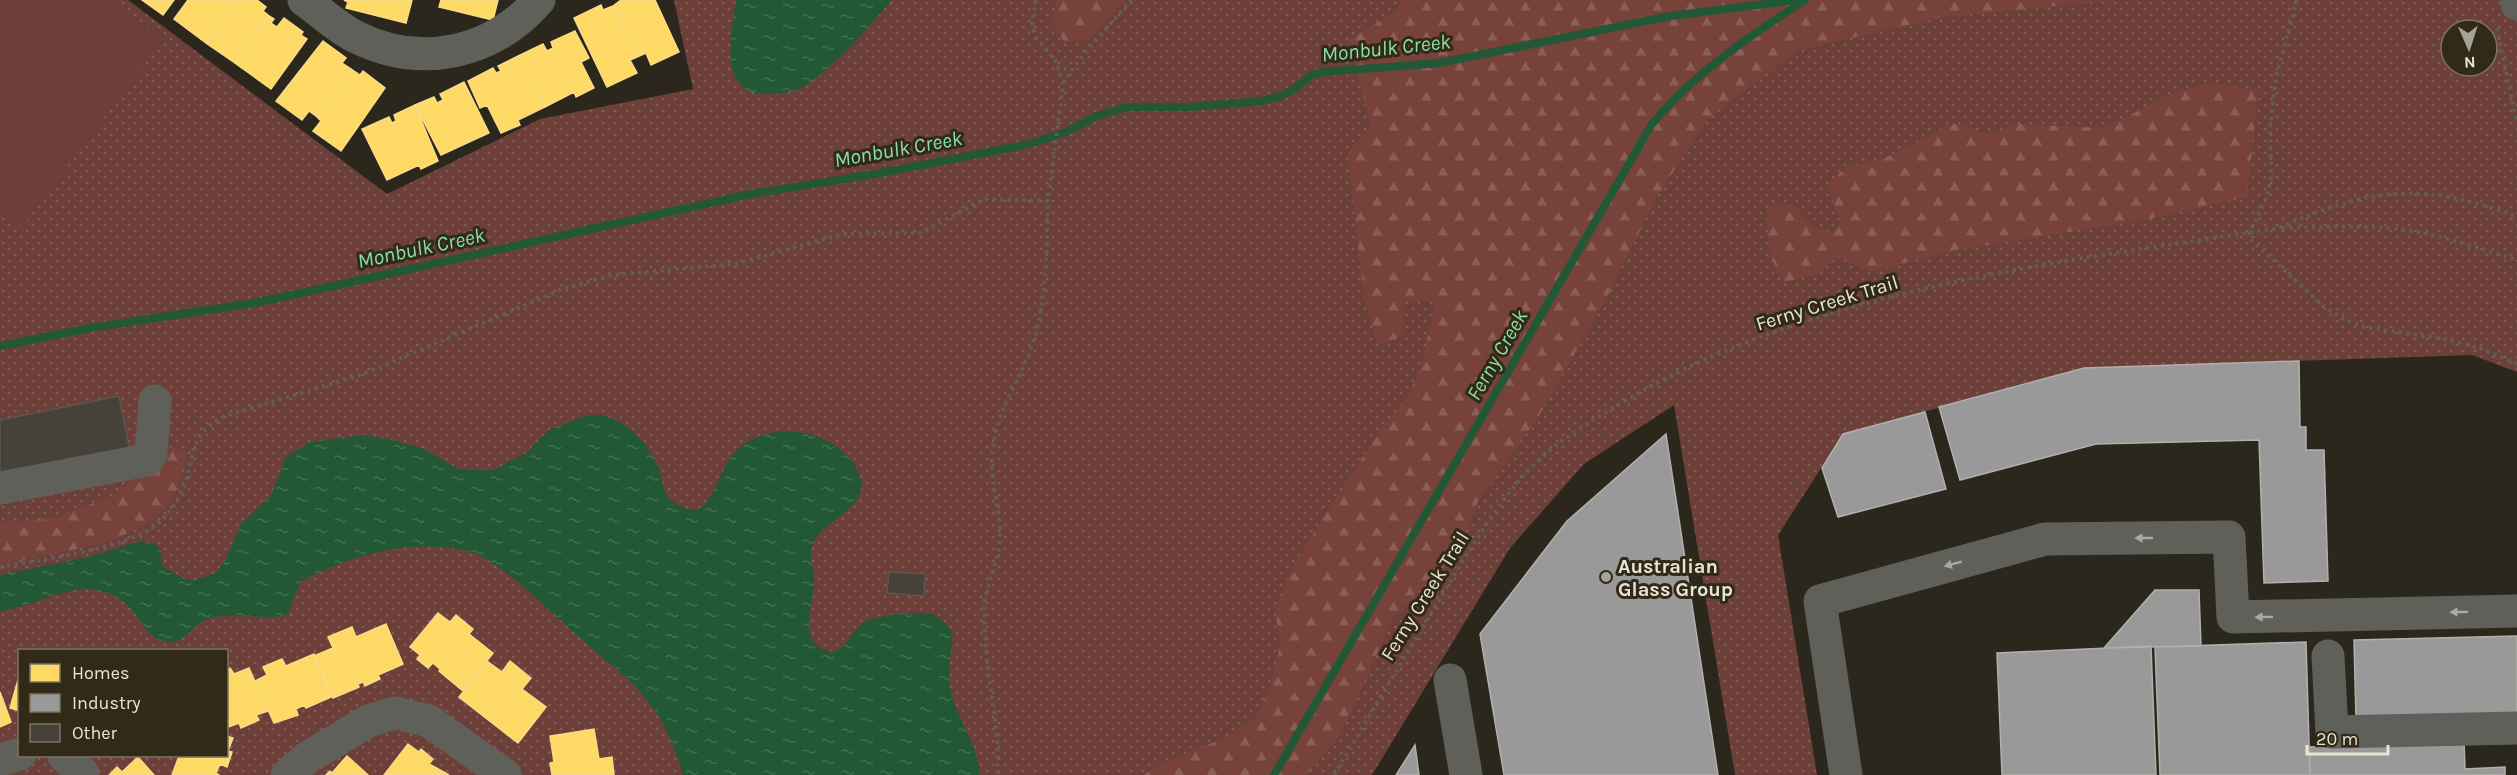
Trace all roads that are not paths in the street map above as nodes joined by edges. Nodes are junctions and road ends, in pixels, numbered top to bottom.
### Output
1 (539, 0) edge
2 (318, 4) edge
3 (155, 401) dead end
4 (0, 488) edge
5 (2517, 611) edge
6 (2328, 656) dead end
7 (1450, 680) dead end
8 (2517, 728) edge
9 (18, 755) edge
10 (0, 760) edge
11 (287, 775) edge
12 (505, 775) edge
13 (1466, 775) edge
14 (1846, 775) edge

1 - 2 lane
3 - 4 lane
5 -> 14 lane
6 - 8 lane
7 - 13 lane
9 - 10 lane
11 - 12 lane

